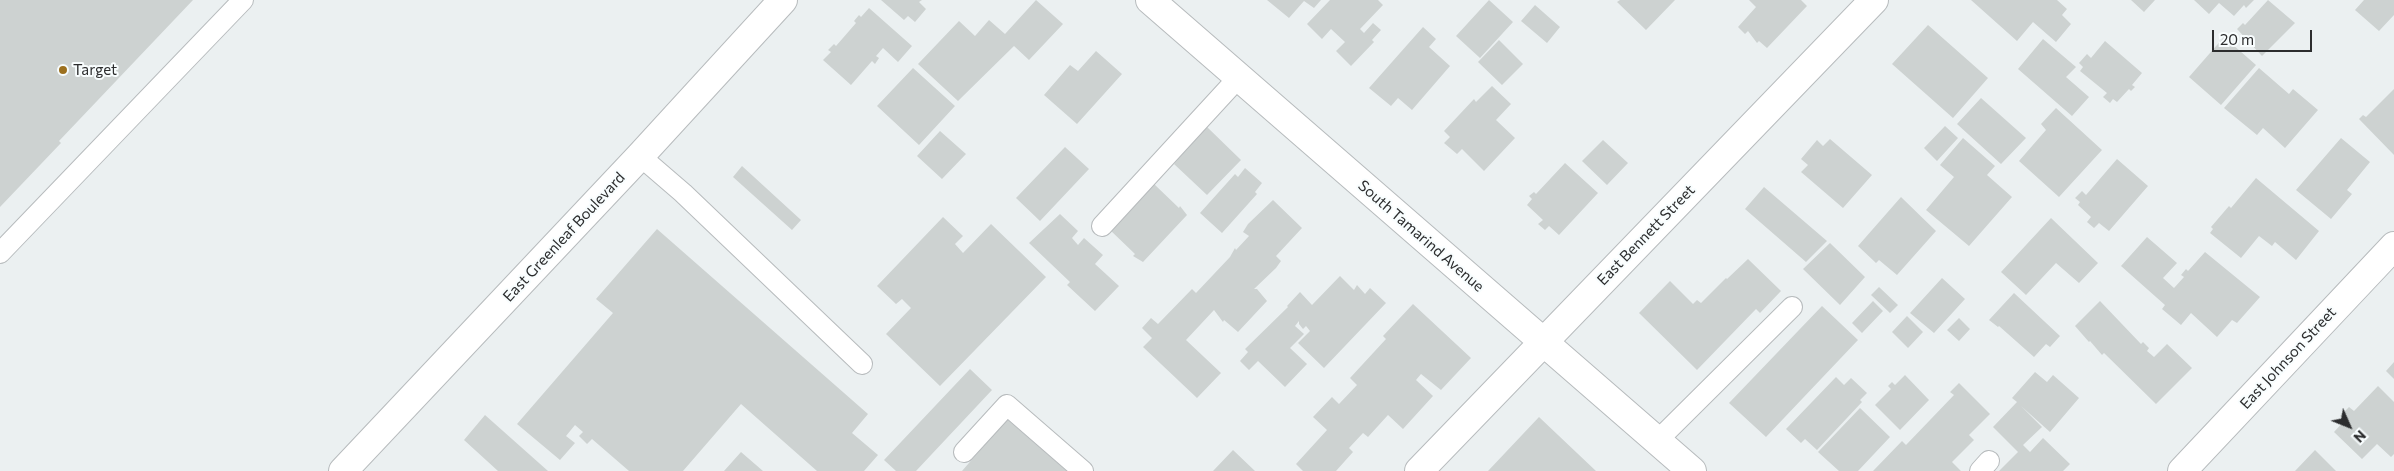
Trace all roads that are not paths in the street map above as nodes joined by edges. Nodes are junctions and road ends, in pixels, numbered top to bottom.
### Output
1 (243, 0) edge
2 (783, 0) edge
3 (1150, 0) edge
4 (1874, 0) edge
5 (1239, 77) junction
6 (640, 156) junction
7 (1102, 226) dead end
8 (0, 253) edge
9 (2390, 259) edge
10 (1792, 307) dead end
11 (1542, 342) junction
12 (862, 364) dead end
13 (1657, 441) junction
14 (964, 452) dead end
15 (343, 471) edge
16 (1083, 471) edge
17 (1419, 471) edge
18 (1692, 471) edge
19 (2182, 471) edge

1 - 8 lane
2 - 6 street, East Greenleaf Boulevard
3 - 5 street, South Tamarind Avenue
4 - 11 street, East Bennett Street
5 - 7 lane
5 - 11 street, South Tamarind Avenue
6 - 12 lane
6 - 15 street, East Greenleaf Boulevard
9 - 19 street, East Johnson Street
10 - 13 lane
11 - 13 street, South Tamarind Avenue
11 - 17 street, East Bennett Street
13 - 18 street, South Tamarind Avenue
14 - 16 lane

